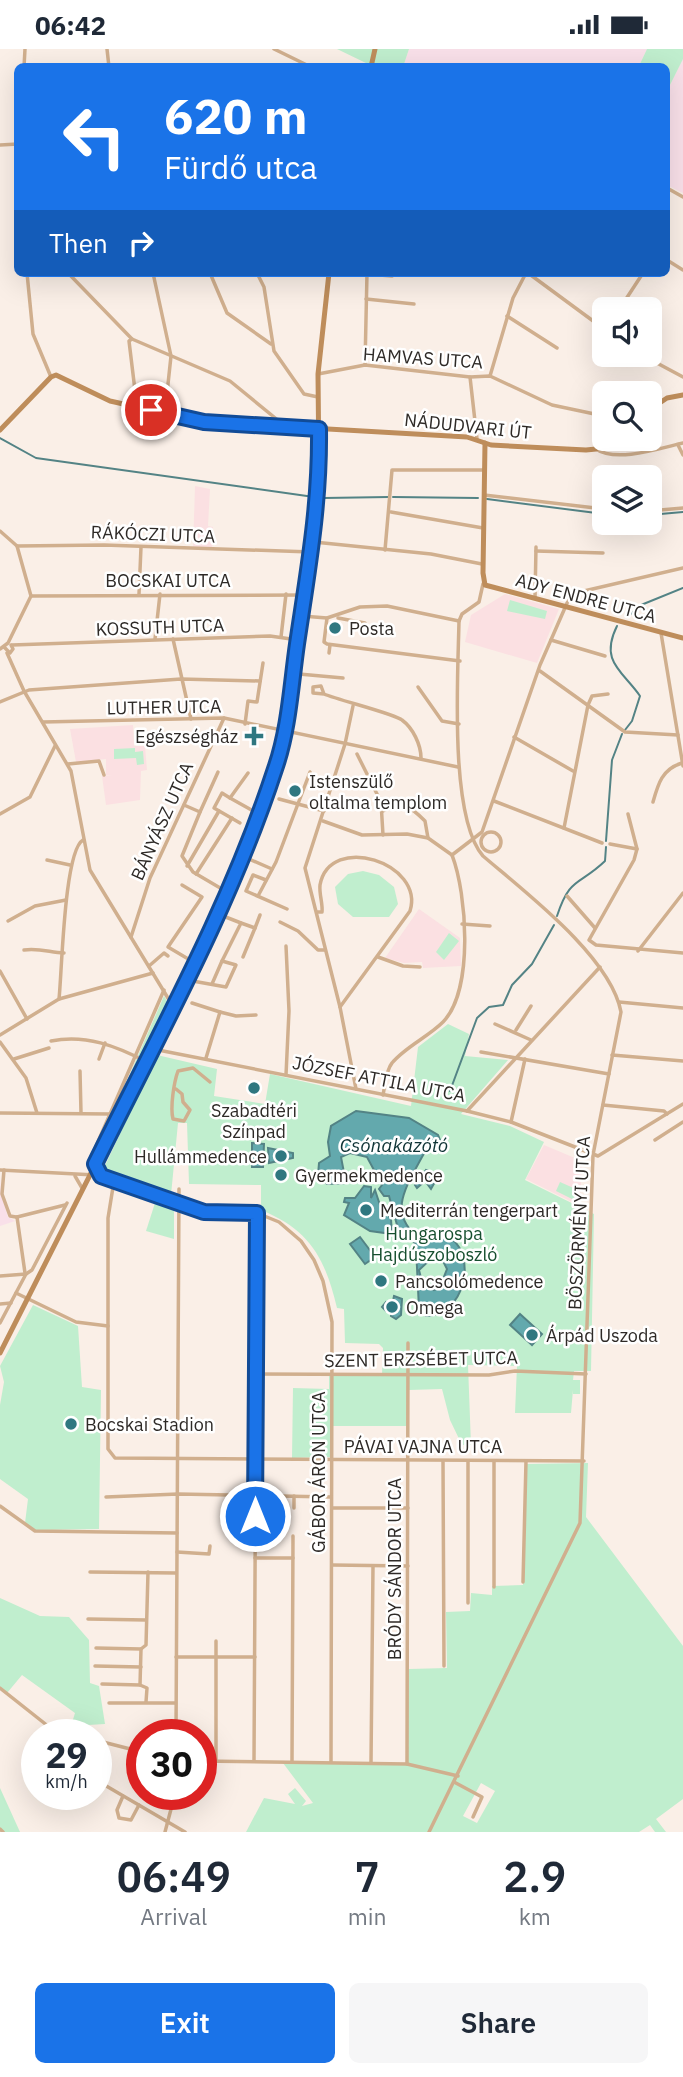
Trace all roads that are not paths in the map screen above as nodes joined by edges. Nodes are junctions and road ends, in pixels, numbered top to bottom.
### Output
1 (274, 49) edge
2 (303, 63) edge
3 (27, 277) edge
4 (72, 277) edge
5 (154, 277) edge
6 (212, 277) edge
7 (260, 277) edge
8 (328, 277) edge
9 (367, 277) edge
10 (525, 277) edge
11 (532, 277) edge
12 (640, 277) edge
13 (627, 297) edge
14 (366, 299) junction
15 (414, 304) dead end
16 (507, 316) junction
17 (592, 320) edge
18 (132, 339) junction
19 (271, 344) junction
20 (557, 348) dead end
21 (171, 356) junction
22 (365, 365) junction
23 (662, 366) edge
24 (318, 374) junction
25 (491, 376) junction
26 (51, 377) junction
27 (470, 377) junction
28 (683, 377) edge
29 (683, 395) edge
30 (318, 397) junction
31 (662, 401) edge
32 (137, 407) junction
33 (165, 413) junction
34 (592, 413) edge
35 (285, 426) junction
36 (319, 429) junction
37 (0, 430) edge
38 (477, 439) junction
39 (485, 443) junction
40 (683, 443) edge
41 (677, 444) junction
42 (662, 448) edge
43 (592, 449) edge
44 (599, 451) edge
45 (651, 451) edge
46 (683, 456) edge
47 (483, 470) junction
48 (483, 495) junction
49 (592, 508) edge
50 (683, 508) edge
51 (662, 510) edge
52 (391, 512) junction
53 (483, 528) junction
54 (0, 531) edge
55 (314, 542) junction
56 (17, 546) junction
57 (141, 547) junction
58 (385, 550) junction
59 (311, 553) junction
60 (603, 553) dead end
61 (483, 564) junction
62 (683, 568) edge
63 (484, 583) junction
64 (139, 594) junction
65 (160, 594) junction
66 (286, 594) junction
67 (304, 595) junction
68 (31, 596) junction
69 (535, 598) junction
70 (565, 605) junction
71 (302, 616) junction
72 (327, 618) junction
73 (338, 618) dead end
74 (459, 621) junction
75 (365, 624) dead end
76 (661, 632) junction
77 (281, 637) junction
78 (173, 638) junction
79 (683, 638) edge
80 (155, 639) junction
81 (298, 640) junction
82 (551, 640) junction
83 (331, 645) junction
84 (7, 649) edge
85 (329, 653) dead end
86 (605, 656) dead end
87 (460, 661) junction
88 (263, 663) dead end
89 (540, 671) junction
90 (299, 674) dead end
91 (343, 678) dead end
92 (181, 679) junction
93 (260, 681) junction
94 (418, 687) dead end
95 (24, 691) junction
96 (608, 694) dead end
97 (324, 695) dead end
98 (0, 702) edge
99 (588, 705) junction
100 (353, 706) junction
101 (225, 718) junction
102 (191, 719) junction
103 (43, 722) junction
104 (245, 723) junction
105 (676, 723) junction
106 (683, 723) edge
107 (459, 724) junction
108 (284, 732) junction
109 (678, 736) junction
110 (513, 737) junction
111 (345, 744) junction
112 (55, 746) junction
113 (357, 754) dead end
114 (421, 758) junction
115 (68, 764) junction
116 (682, 764) edge
117 (458, 767) junction
118 (573, 771) junction
119 (218, 772) dead end
120 (310, 772) dead end
121 (248, 773) dead end
122 (104, 775) dead end
123 (230, 798) junction
124 (279, 799) dead end
125 (494, 801) junction
126 (653, 802) dead end
127 (184, 804) junction
128 (299, 804) junction
129 (219, 811) junction
130 (324, 811) junction
131 (383, 811) junction
132 (200, 812) junction
133 (0, 814) edge
134 (259, 814) junction
135 (628, 814) dead end
136 (232, 818) junction
137 (323, 820) junction
138 (240, 823) dead end
139 (564, 828) junction
140 (483, 833) junction
141 (383, 835) junction
142 (428, 838) junction
143 (83, 840) junction
144 (472, 840) junction
145 (602, 843) dead end
146 (610, 845) dead end
147 (637, 849) junction
148 (453, 855) junction
149 (243, 856) junction
150 (47, 859) dead end
151 (70, 865) junction
152 (187, 866) junction
153 (272, 869) junction
154 (196, 874) junction
155 (266, 880) junction
156 (182, 885) dead end
157 (228, 892) junction
158 (683, 893) edge
159 (258, 896) junction
160 (567, 896) dead end
161 (66, 900) junction
162 (287, 909) dead end
163 (317, 912) junction
164 (218, 914) junction
165 (260, 915) dead end
166 (8, 921) dead end
167 (280, 922) dead end
168 (241, 923) junction
169 (462, 924) junction
170 (490, 926) dead end
171 (255, 928) junction
172 (596, 928) junction
173 (131, 937) junction
174 (596, 945) junction
175 (286, 946) dead end
176 (24, 950) dead end
177 (325, 950) junction
178 (638, 951) junction
179 (64, 953) junction
180 (683, 953) edge
181 (591, 954) junction
182 (168, 956) dead end
183 (243, 957) dead end
184 (378, 957) junction
185 (222, 961) junction
186 (195, 963) junction
187 (149, 967) junction
188 (420, 967) dead end
189 (600, 967) junction
190 (0, 971) edge
191 (153, 973) junction
192 (187, 980) junction
193 (212, 985) junction
194 (164, 991) junction
195 (59, 999) junction
196 (619, 1002) junction
197 (192, 1003) dead end
198 (531, 1006) dead end
199 (340, 1007) junction
200 (683, 1008) edge
201 (173, 1011) junction
202 (219, 1012) junction
203 (256, 1015) dead end
204 (27, 1019) junction
205 (495, 1024) dead end
206 (516, 1030) junction
207 (0, 1035) edge
208 (531, 1040) junction
209 (51, 1041) dead end
210 (0, 1042) edge
211 (105, 1043) junction
212 (49, 1048) dead end
213 (153, 1049) junction
214 (481, 1052) dead end
215 (612, 1055) junction
216 (134, 1056) junction
217 (199, 1058) junction
218 (206, 1058) junction
219 (515, 1058) junction
220 (14, 1059) junction
221 (99, 1059) dead end
222 (524, 1059) junction
223 (683, 1061) edge
224 (147, 1062) junction
225 (193, 1068) junction
226 (80, 1071) dead end
227 (609, 1074) junction
228 (286, 1075) junction
229 (211, 1082) dead end
230 (176, 1089) junction
231 (356, 1089) junction
232 (383, 1095) junction
233 (183, 1102) junction
234 (174, 1104) junction
235 (603, 1105) junction
236 (683, 1105) edge
237 (467, 1111) junction
238 (0, 1113) edge
239 (37, 1113) junction
240 (81, 1113) junction
241 (110, 1114) junction
242 (667, 1114) junction
243 (511, 1122) junction
244 (683, 1122) edge
245 (655, 1140) dead end
246 (593, 1155) junction
247 (93, 1162) junction
248 (2, 1170) edge
249 (90, 1174) junction
250 (73, 1175) junction
251 (101, 1176) junction
252 (114, 1181) junction
253 (82, 1188) junction
254 (179, 1189) dead end
255 (179, 1205) junction
256 (257, 1213) junction
257 (17, 1217) junction
258 (25, 1273) junction
259 (0, 1276) edge
260 (16, 1293) junction
261 (27, 1299) junction
262 (10, 1303) junction
263 (0, 1304) edge
264 (0, 1323) edge
265 (109, 1326) junction
266 (408, 1343) dead end
267 (0, 1353) edge
268 (257, 1374) junction
269 (586, 1374) junction
270 (332, 1375) junction
271 (409, 1375) junction
272 (178, 1459) junction
273 (254, 1459) junction
274 (332, 1460) junction
275 (409, 1461) junction
276 (443, 1461) junction
277 (468, 1461) junction
278 (494, 1461) junction
279 (526, 1461) junction
280 (584, 1461) junction
281 (178, 1494) junction
282 (255, 1495) junction
283 (293, 1496) junction
284 (106, 1497) dead end
285 (332, 1497) junction
286 (0, 1506) edge
287 (293, 1508) dead end
288 (332, 1508) junction
289 (408, 1508) junction
290 (177, 1532) junction
291 (293, 1536) dead end
292 (210, 1546) dead end
293 (177, 1552) junction
294 (255, 1558) junction
295 (293, 1558) junction
296 (332, 1565) junction
297 (373, 1566) junction
298 (408, 1566) junction
299 (90, 1572) dead end
300 (148, 1572) junction
301 (176, 1573) junction
302 (523, 1582) dead end
303 (494, 1587) dead end
304 (468, 1603) dead end
305 (88, 1619) dead end
306 (146, 1619) junction
307 (216, 1641) dead end
308 (96, 1648) dead end
309 (141, 1649) junction
310 (216, 1656) junction
311 (176, 1657) junction
312 (255, 1657) junction
313 (95, 1666) dead end
314 (444, 1666) dead end
315 (141, 1667) junction
316 (102, 1684) dead end
317 (140, 1685) junction
318 (0, 1688) edge
319 (146, 1702) junction
320 (109, 1703) dead end
321 (175, 1703) junction
322 (39, 1719) edge
323 (176, 1719) edge
324 (216, 1719) edge
325 (217, 1761) edge
326 (254, 1761) junction
327 (292, 1761) junction
328 (331, 1762) junction
329 (371, 1762) junction
330 (407, 1764) junction
331 (458, 1776) junction
332 (454, 1782) junction
333 (112, 1789) edge
334 (123, 1796) junction
335 (126, 1798) edge
336 (136, 1810) edge
337 (147, 1810) edge
338 (172, 1810) edge
339 (473, 1817) dead end
340 (169, 1823) junction
341 (165, 1832) edge
342 (185, 1832) edge
343 (429, 1832) edge

1 - 2 street
3 - 26 street
4 - 18 street
5 - 21 street
6 - 19 street
7 - 19 street
8 - 24 main road
9 - 14 street
10 - 16 street
11 - 17 street
12 - 13 street
14 - 15 street
14 - 22 street
16 - 20 street
16 - 25 street
18 - 21 street
18 - 32 street
19 - 30 street
21 - 33 street
21 - 35 street
22 - 24 street, HAMVAS UTCA
22 - 27 street, HAMVAS UTCA
23 - 28 street
24 - 30 main road
25 - 27 street, HAMVAS UTCA
25 - 34 street, HAMVAS UTCA
26 - 32 main road, NÁDUDVARI ÚT
26 - 37 main road
27 - 38 street
29 - 31 main road
30 - 36 main road
32 - 33 main road, NÁDUDVARI ÚT
33 - 35 main road, NÁDUDVARI ÚT
35 - 36 main road, NÁDUDVARI ÚT
36 - 38 main road, NÁDUDVARI ÚT
36 - 55 main road
38 - 39 main road, NÁDUDVARI ÚT
39 - 43 main road, NÁDUDVARI ÚT
39 - 47 main road
40 - 41 street
41 - 42 street
41 - 46 street
44 - 45 street
47 - 48 main road
47 - 52 street
48 - 49 street
48 - 53 main road
50 - 51 street
52 - 53 street
52 - 58 street
53 - 61 main road
54 - 56 street
55 - 58 street
55 - 59 main road
56 - 57 street, RÁKÓCZI UTCA
56 - 68 street
57 - 59 street, RÁKÓCZI UTCA
57 - 64 street
58 - 61 street
59 - 67 main road
60 - 69 street
61 - 63 main road
62 - 70 street
63 - 69 main road, ADY ENDRE UTCA
63 - 74 street
64 - 65 street, BOCSKAI UTCA
64 - 68 street, BOCSKAI UTCA
65 - 66 street, BOCSKAI UTCA
65 - 80 street
66 - 67 street, BOCSKAI UTCA
66 - 77 street
67 - 71 main road
68 - 84 street
69 - 70 main road, ADY ENDRE UTCA
70 - 76 main road, ADY ENDRE UTCA
70 - 82 street
71 - 72 street
71 - 81 main road
72 - 74 street
72 - 83 street
73 - 75 street
74 - 87 street
76 - 79 main road, ADY ENDRE UTCA
76 - 105 street
77 - 78 street, KOSSUTH UTCA
77 - 81 street, KOSSUTH UTCA
78 - 80 street, KOSSUTH UTCA
78 - 92 street
80 - 84 street, KOSSUTH UTCA
81 - 108 main road
82 - 86 street
82 - 89 street
83 - 85 street
83 - 87 street
84 - 95 street
87 - 107 street
88 - 93 street
89 - 99 street
89 - 110 street
90 - 91 street
92 - 93 street
92 - 95 street
92 - 102 street
93 - 104 street
94 - 107 street
95 - 98 street
95 - 103 street
96 - 99 street
97 - 100 street
99 - 109 street
99 - 118 street
100 - 111 street
100 - 114 street
101 - 102 street, LUTHER UTCA
101 - 104 street, LUTHER UTCA
101 - 127 street, BÁNYÁSZ UTCA
102 - 103 street, LUTHER UTCA
103 - 112 street
104 - 108 street, LUTHER UTCA
105 - 106 street
105 - 109 street
107 - 117 street
108 - 111 street, LUTHER UTCA
108 - 134 main road
109 - 116 street
110 - 118 street
110 - 125 street
111 - 114 street, LUTHER UTCA
111 - 130 street
112 - 115 street
112 - 133 street
113 - 131 street
114 - 117 street, LUTHER UTCA
115 - 122 street
115 - 143 street
116 - 126 street
117 - 144 street
118 - 139 street
119 - 132 street
120 - 128 street
121 - 123 street
123 - 129 street
123 - 134 street
124 - 128 street
125 - 139 street
125 - 140 street
127 - 132 street
127 - 173 street, BÁNYÁSZ UTCA
128 - 130 street
128 - 153 street
129 - 136 street
129 - 152 street
130 - 137 street
131 - 141 street
131 - 142 street
132 - 152 street
134 - 149 main road
135 - 147 street
136 - 138 street
136 - 154 street
137 - 141 street
137 - 163 street
139 - 145 street
140 - 140 street
140 - 144 street
141 - 142 street
142 - 148 street
143 - 151 street
143 - 173 street
144 - 148 street
144 - 181 street
146 - 147 street
147 - 172 street
148 - 169 street
149 - 153 street
149 - 157 main road
150 - 151 street
151 - 161 street
152 - 154 street
153 - 155 street
154 - 157 street
155 - 159 street
155 - 159 street
156 - 186 street
157 - 164 main road
158 - 178 street
159 - 162 street
160 - 172 street
161 - 166 street
161 - 179 street
163 - 177 street
163 - 184 street
164 - 168 street
164 - 186 main road
165 - 171 street
167 - 177 street
168 - 171 street
168 - 185 street
169 - 170 street
169 - 232 street
171 - 183 street
172 - 174 street
173 - 187 street
174 - 178 street
174 - 181 street
175 - 228 street
176 - 179 street
177 - 199 street
178 - 180 street
179 - 195 street
181 - 189 street
182 - 187 street
184 - 188 street
184 - 199 street
185 - 193 street
185 - 193 street
186 - 192 main road
187 - 191 street
189 - 196 street
189 - 208 street
190 - 204 street
191 - 194 street
191 - 195 street
192 - 193 street
192 - 201 main road
194 - 201 street
194 - 216 street
195 - 204 street
196 - 200 street
196 - 215 street, BÖSZÖRMÉNYI UTCA
197 - 202 street
198 - 206 street
199 - 231 street
201 - 213 main road
202 - 203 street
202 - 218 street
204 - 207 street
205 - 206 street
206 - 208 street
208 - 219 street
209 - 211 street
210 - 220 street
211 - 216 street
211 - 221 street
212 - 220 street
213 - 217 street, JÓZSEF ATTILA UTCA
213 - 224 main road
214 - 219 street
215 - 223 street
215 - 227 street, BÖSZÖRMÉNYI UTCA
216 - 224 street
216 - 241 street
217 - 218 street, JÓZSEF ATTILA UTCA
217 - 225 street
218 - 228 street, JÓZSEF ATTILA UTCA
219 - 222 street
219 - 237 street
220 - 239 street
222 - 227 street
222 - 243 street
224 - 247 main road
225 - 229 street
225 - 230 street
226 - 240 street
227 - 235 street, BÖSZÖRMÉNYI UTCA
228 - 231 street, JÓZSEF ATTILA UTCA
230 - 233 street
230 - 234 street
231 - 232 street, JÓZSEF ATTILA UTCA
232 - 237 street, JÓZSEF ATTILA UTCA
233 - 234 street
233 - 234 street
235 - 242 street
235 - 246 street, BÖSZÖRMÉNYI UTCA
236 - 242 street
237 - 243 street, JÓZSEF ATTILA UTCA
238 - 239 street
239 - 240 street
240 - 241 street
241 - 247 street
242 - 246 street
243 - 246 street, JÓZSEF ATTILA UTCA
244 - 245 street
246 - 269 street, BÖSZÖRMÉNYI UTCA
247 - 249 main road
247 - 251 street
248 - 250 street
248 - 257 street
249 - 250 street
249 - 251 street
249 - 253 main road
250 - 253 street
251 - 252 street
252 - 255 street
252 - 265 street
253 - 261 main road
254 - 255 street
255 - 256 street
255 - 272 street
256 - 268 street
256 - 270 street, GÁBOR ÁRON UTCA
257 - 258 street
257 - 258 street
258 - 259 street
258 - 260 street
260 - 261 street
260 - 262 street
261 - 265 street
261 - 267 main road
262 - 263 street
262 - 264 street
265 - 272 street, PÁVAI VAJNA UTCA
266 - 271 street, BRÓDY SÁNDOR UTCA
268 - 270 street, SZENT ERZSÉBET UTCA
268 - 273 street
269 - 271 street, SZENT ERZSÉBET UTCA
269 - 280 street, BÖSZÖRMÉNYI UTCA
270 - 271 street, SZENT ERZSÉBET UTCA
270 - 274 street, GÁBOR ÁRON UTCA
271 - 275 street, BRÓDY SÁNDOR UTCA
272 - 273 street, PÁVAI VAJNA UTCA
272 - 281 street
273 - 274 street, PÁVAI VAJNA UTCA
273 - 282 street
274 - 275 street, PÁVAI VAJNA UTCA
274 - 285 street, GÁBOR ÁRON UTCA
275 - 276 street, PÁVAI VAJNA UTCA
275 - 289 street, BRÓDY SÁNDOR UTCA
276 - 277 street, PÁVAI VAJNA UTCA
276 - 314 street
277 - 278 street, PÁVAI VAJNA UTCA
277 - 304 street
278 - 279 street, PÁVAI VAJNA UTCA
278 - 303 street
279 - 280 street, PÁVAI VAJNA UTCA
279 - 302 street
280 - 331 street, BÖSZÖRMÉNYI UTCA
281 - 282 street
281 - 284 street
281 - 290 street
282 - 283 street
282 - 294 street
283 - 285 street
283 - 287 street
285 - 288 street, GÁBOR ÁRON UTCA
286 - 290 street
288 - 289 street
288 - 296 street, GÁBOR ÁRON UTCA
289 - 298 street, BRÓDY SÁNDOR UTCA
290 - 293 street
291 - 295 street
292 - 293 street
293 - 301 street
294 - 295 street
294 - 312 street
295 - 327 street
296 - 297 street
296 - 328 street, GÁBOR ÁRON UTCA
297 - 298 street
297 - 329 street
298 - 330 street, BRÓDY SÁNDOR UTCA
299 - 300 street
300 - 301 street
300 - 306 street
301 - 311 street
305 - 306 street
306 - 309 street
307 - 310 street
308 - 309 street
309 - 315 street
310 - 311 street
310 - 312 street
310 - 324 street
311 - 321 street
312 - 326 street
313 - 315 street
315 - 317 street
316 - 317 street
317 - 319 street
318 - 322 street
319 - 320 street
319 - 321 street
321 - 323 street
325 - 326 street
326 - 327 street
327 - 328 street
328 - 329 street
329 - 330 street
330 - 331 street
331 - 332 street, BÖSZÖRMÉNYI UTCA
332 - 339 street
332 - 343 street, BÖSZÖRMÉNYI UTCA
333 - 334 street
334 - 335 street
334 - 336 street
337 - 340 street
338 - 340 street
340 - 341 street
340 - 342 street

